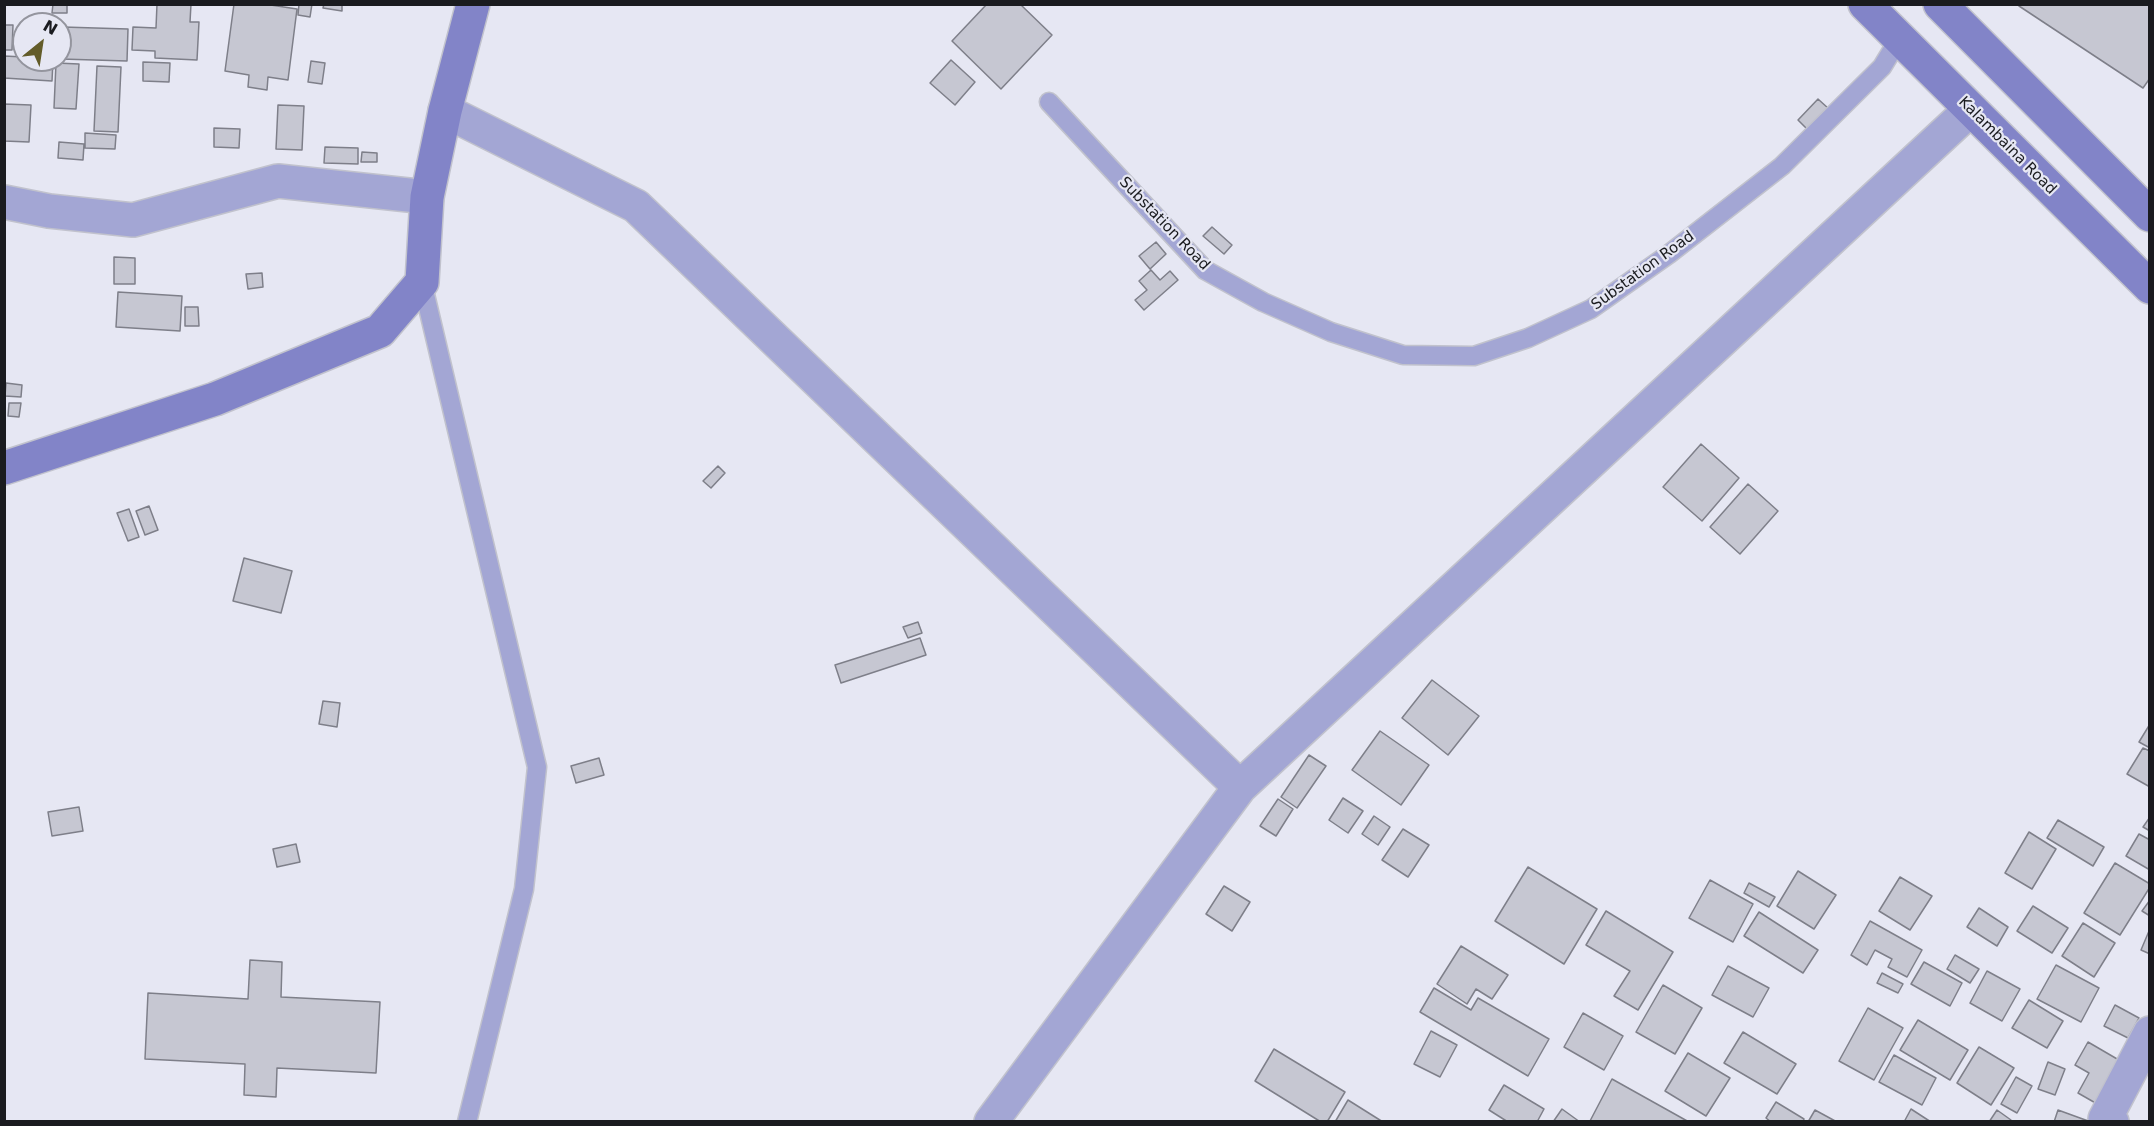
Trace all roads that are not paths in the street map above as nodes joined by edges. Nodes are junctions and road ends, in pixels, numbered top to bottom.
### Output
1 (473, 4) edge
2 (1865, 4) edge
3 (1949, 8) edge
4 (1899, 39) junction
5 (1049, 102) dead end
6 (1970, 110) junction
7 (445, 111) junction
8 (427, 197) junction
9 (4, 202) edge
10 (2150, 215) edge
11 (422, 282) junction
12 (2150, 287) edge
13 (4, 468) edge
14 (1239, 787) junction
15 (2150, 1033) edge
16 (467, 1122) edge
17 (991, 1122) edge
18 (2112, 1122) edge

1 - 7 street
2 - 4 street, Kalambaina Road
3 - 10 street
4 - 5 lane, Substation Road
4 - 6 street, Kalambaina Road
6 - 12 street, Kalambaina Road
6 - 14 street
7 - 8 street
7 - 14 street
8 - 9 street
8 - 11 street
11 - 13 street
11 - 16 lane
14 - 17 street
15 - 18 street

